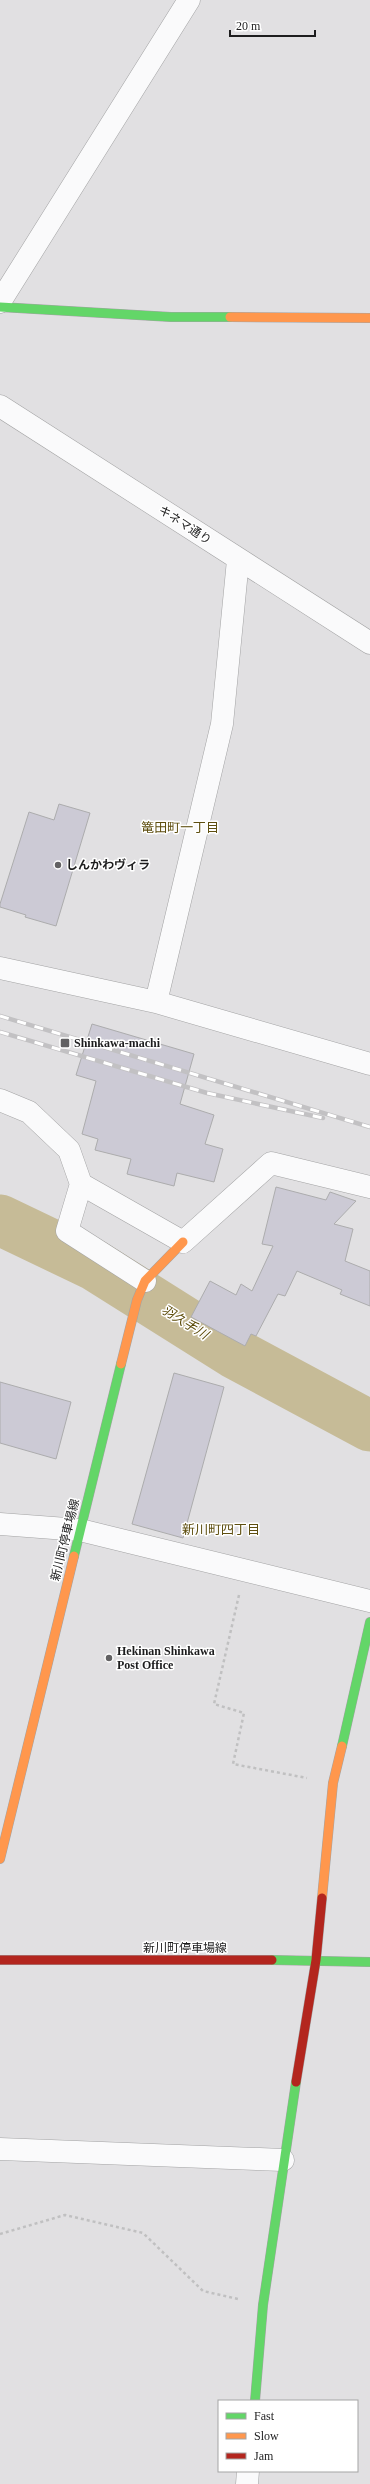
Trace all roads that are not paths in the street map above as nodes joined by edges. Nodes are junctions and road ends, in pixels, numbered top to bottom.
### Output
1 (189, 0) edge
2 (0, 302) edge
3 (0, 307) edge
4 (370, 318) edge
5 (0, 406) edge
6 (238, 560) junction
7 (370, 643) edge
8 (0, 968) edge
9 (156, 1002) junction
10 (370, 1064) edge
11 (0, 1100) edge
12 (81, 1184) junction
13 (370, 1187) edge
14 (183, 1242) junction
15 (145, 1281) junction
16 (0, 1524) edge
17 (80, 1530) junction
18 (370, 1601) edge
19 (370, 1622) edge
20 (0, 1859) edge
21 (0, 1960) edge
22 (316, 1960) junction
23 (370, 1962) edge
24 (0, 2149) edge
25 (283, 2160) junction
26 (254, 2400) edge
27 (248, 2472) edge
28 (247, 2484) edge

1 - 2 street
3 - 4 street
5 - 6 street, キネマ通り
6 - 7 street, キネマ通り
6 - 9 street
8 - 9 street
9 - 10 street
11 - 12 street
12 - 14 street
12 - 15 street
13 - 14 street
14 - 15 street, 新川町停車場線
15 - 17 street, 新川町停車場線
16 - 17 street
17 - 18 street
17 - 20 street, 新川町停車場線
19 - 22 street
21 - 22 street, 新川町停車場線
22 - 23 street, 新川町停車場線
22 - 25 street
24 - 25 street
25 - 26 street
27 - 28 street

